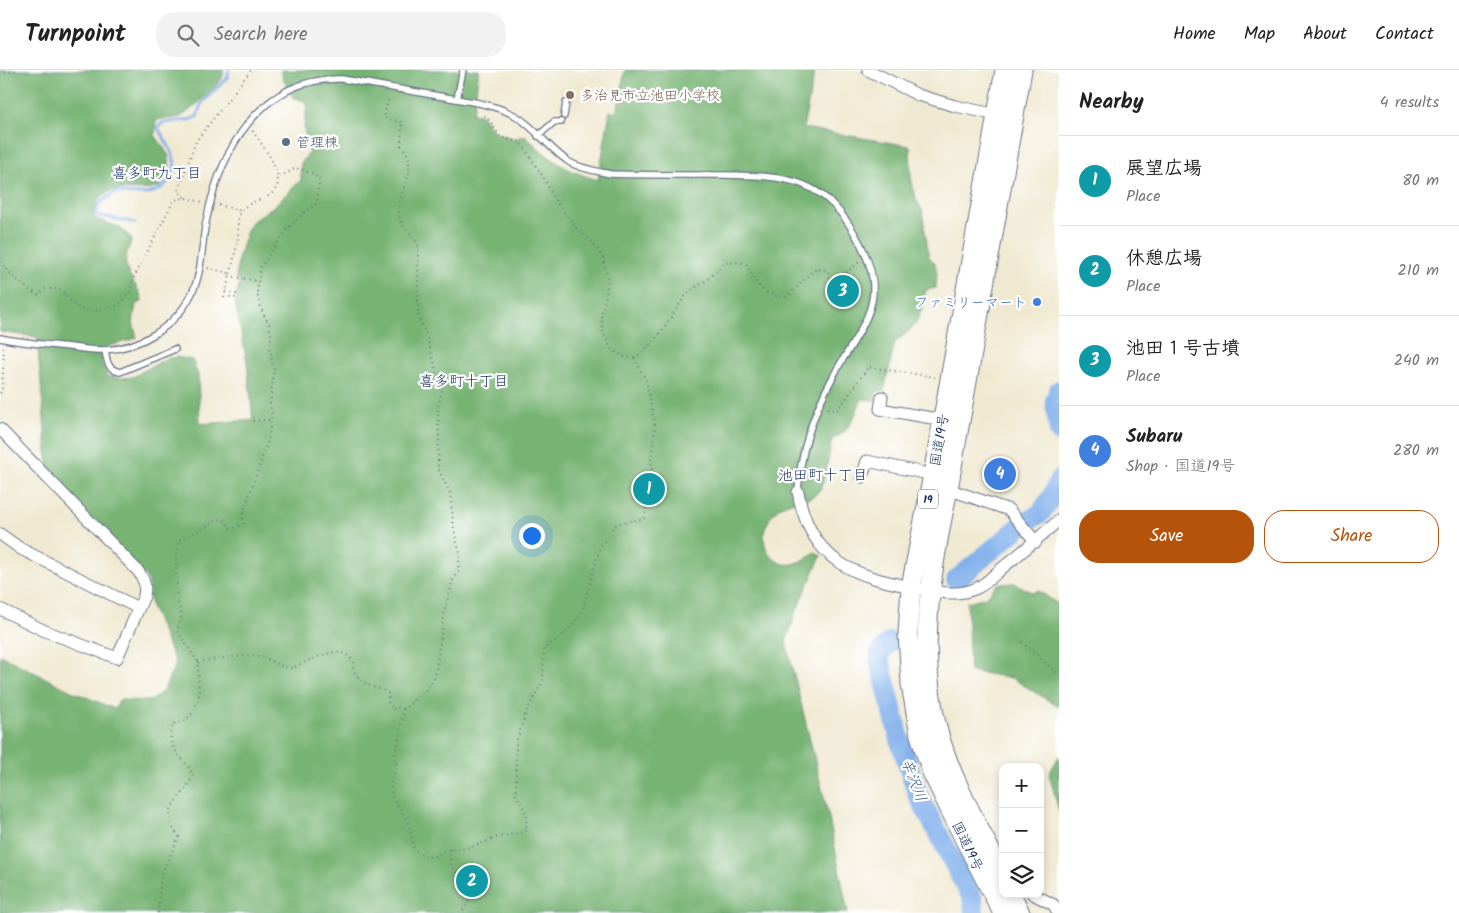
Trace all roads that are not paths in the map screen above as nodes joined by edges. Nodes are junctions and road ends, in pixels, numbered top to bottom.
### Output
1 (463, 70) edge
2 (868, 70) edge
3 (1005, 70) edge
4 (1022, 70) edge
5 (886, 74) edge
6 (457, 99) junction
7 (566, 103) dead end
8 (998, 115) junction
9 (538, 136) junction
10 (2, 339) edge
11 (175, 349) dead end
12 (105, 350) junction
13 (882, 397) dead end
14 (943, 420) junction
15 (0, 429) edge
16 (933, 475) junction
17 (862, 478) dead end
18 (948, 489) junction
19 (798, 492) joint
20 (1059, 520) edge
21 (0, 534) edge
22 (1032, 538) junction
23 (911, 587) junction
24 (930, 590) junction
25 (138, 608) junction
26 (0, 609) edge
27 (999, 868) edge
28 (1014, 898) edge
29 (1041, 898) edge
30 (1003, 913) edge
31 (1020, 913) edge
32 (1058, 913) edge

1 - 6 lane
2 - 5 street
3 - 8 highway, 国道19号 / 19
4 - 18 highway, 国道19号 / 19
5 - 8 street
6 - 9 lane
6 - 12 lane
7 - 9 lane
8 - 14 highway, 国道19号 / 19
9 - 19 lane
10 - 12 lane
11 - 12 lane
13 - 14 street
14 - 16 highway, 国道19号 / 19
15 - 25 street
16 - 17 street
16 - 23 highway, 国道19号 / 19
18 - 22 street
18 - 24 highway, 国道19号 / 19
19 - 23 street
20 - 22 street
21 - 25 street
22 - 24 street
23 - 24 street
23 - 30 highway, 国道19号 / 19
24 - 27 highway, 国道19号 / 19
25 - 26 street
28 - 31 highway
29 - 32 street

